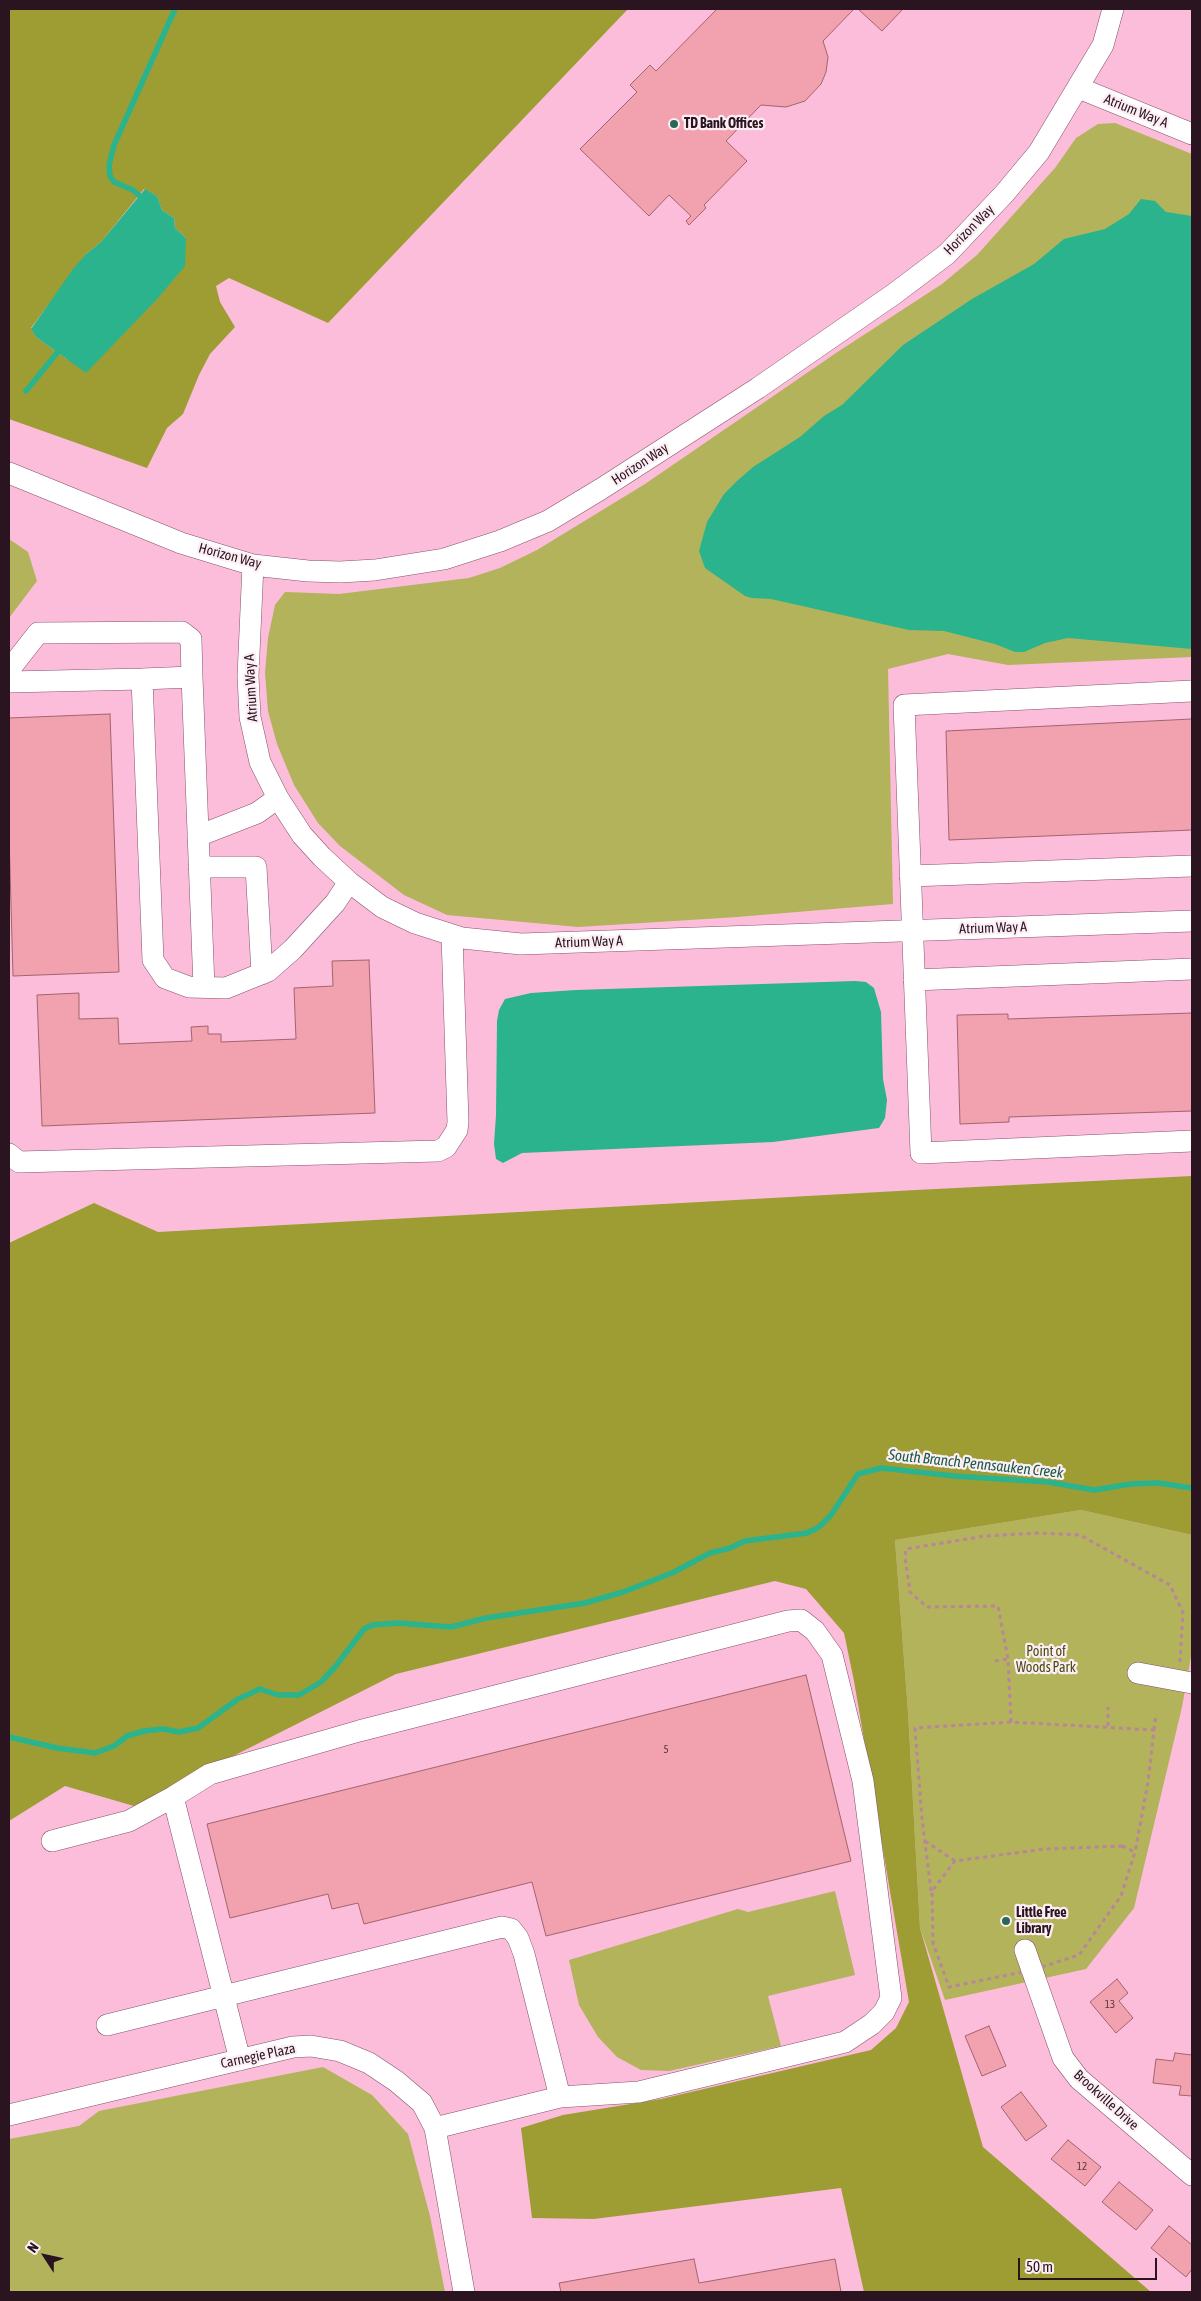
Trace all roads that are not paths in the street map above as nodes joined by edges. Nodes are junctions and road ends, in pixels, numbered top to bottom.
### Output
1 (1113, 9) edge
2 (1079, 88) junction
3 (1192, 134) edge
4 (9, 473) edge
5 (253, 565) junction
6 (9, 670) edge
7 (192, 677) junction
8 (142, 679) junction
9 (9, 682) edge
10 (1192, 691) edge
11 (278, 798) junction
12 (198, 836) junction
13 (1192, 866) edge
14 (200, 867) junction
15 (910, 876) junction
16 (349, 882) junction
17 (1192, 922) edge
18 (912, 931) junction
19 (452, 935) junction
20 (1192, 969) edge
21 (262, 974) junction
22 (914, 980) junction
23 (204, 987) junction
24 (1192, 1141) edge
25 (9, 1154) edge
26 (1138, 1673) dead end
27 (1185, 1682) edge
28 (174, 1797) junction
29 (52, 1841) dead end
30 (1025, 1950) dead end
31 (224, 1995) junction
32 (107, 2025) dead end
33 (240, 2060) junction
34 (560, 2097) junction
35 (9, 2115) edge
36 (435, 2128) junction
37 (1192, 2175) edge
38 (464, 2292) edge

1 - 2 street, Horizon Way
2 - 3 street, Atrium Way A
2 - 5 street, Horizon Way
4 - 5 street, Horizon Way
5 - 11 street, Atrium Way A
6 - 7 street
7 - 8 street
7 - 12 street
8 - 9 street
8 - 23 street
10 - 15 street
11 - 12 street
11 - 16 street, Atrium Way A
12 - 14 street
13 - 15 street
14 - 21 street
14 - 23 street
15 - 18 street
16 - 19 street, Atrium Way A
16 - 21 street
17 - 18 street, Atrium Way A
18 - 19 street, Atrium Way A
18 - 22 street
19 - 25 street
20 - 22 street
21 - 23 street
22 - 24 street
26 - 27 street
28 - 29 street
28 - 31 street
28 - 34 street
30 - 37 street, Brookville Drive
31 - 32 street
31 - 33 street
31 - 34 street
33 - 35 street, Carnegie Plaza
33 - 36 street, Carnegie Plaza
34 - 36 street
36 - 38 street, Carnegie Plaza

